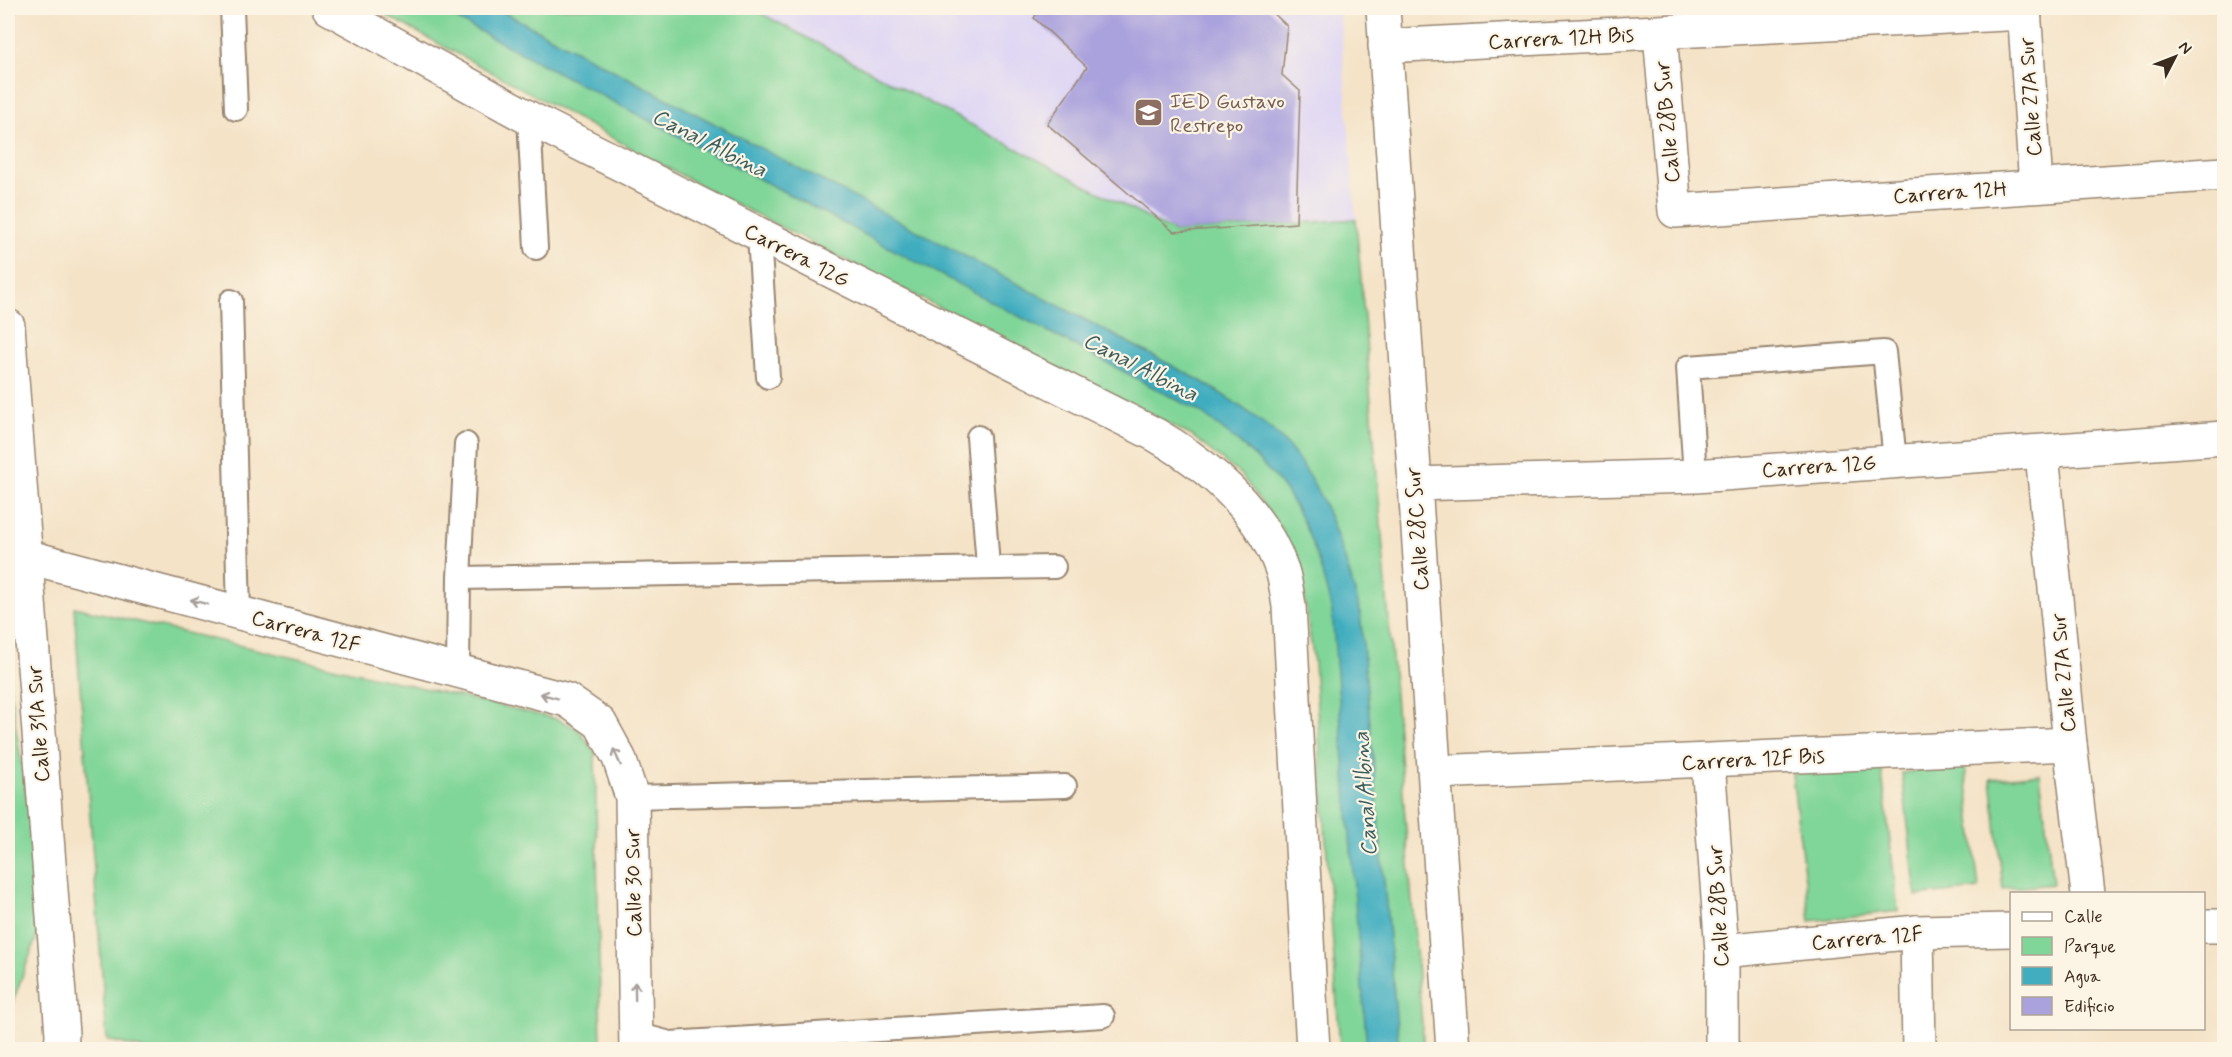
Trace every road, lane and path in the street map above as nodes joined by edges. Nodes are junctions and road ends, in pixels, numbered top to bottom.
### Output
1 (232, 8) edge
2 (329, 8) edge
3 (1383, 8) edge
4 (2024, 10) edge
5 (1660, 33) junction
6 (1385, 46) junction
7 (236, 109) dead end
8 (529, 118) junction
9 (2224, 174) edge
10 (2036, 186) junction
11 (1675, 211) joint
12 (759, 236) junction
13 (536, 248) dead end
14 (231, 301) dead end
15 (8, 326) edge
16 (768, 377) dead end
17 (978, 437) dead end
18 (2224, 438) edge
19 (466, 444) dead end
20 (2042, 453) junction
21 (1895, 461) junction
22 (1695, 476) junction
23 (1414, 484) junction
24 (16, 551) edge
25 (988, 566) junction
26 (1054, 567) dead end
27 (459, 578) junction
28 (239, 613) junction
29 (458, 671) junction
30 (600, 723) joint
31 (2070, 744) junction
32 (1708, 762) junction
33 (1436, 772) junction
34 (1065, 786) dead end
35 (632, 797) junction
36 (2088, 892) edge
37 (2205, 926) edge
38 (2224, 926) edge
39 (2010, 930) edge
40 (1917, 932) junction
41 (1722, 951) junction
42 (1103, 1016) dead end
43 (636, 1042) edge
44 (61, 1050) edge
45 (1313, 1050) edge
46 (1453, 1050) edge
47 (1722, 1050) edge
48 (1919, 1050) edge

1 - 7 lane
2 - 8 street, Carrera 12G
3 - 6 street, Calle 28C Sur
4 - 5 street, Carrera 12H Bis
4 - 10 street, Calle 27A Sur
5 - 6 street, Carrera 12H Bis
5 - 11 street, Calle 28B Sur
6 - 23 street, Calle 28C Sur
8 - 12 street, Carrera 12G
8 - 13 lane
9 - 10 street, Carrera 12H
10 - 11 street, Carrera 12H
12 - 16 lane
12 - 45 street, Carrera 12G
14 - 28 lane
15 - 24 street, Calle 31A Sur
17 - 25 lane
18 - 20 street, Carrera 12G
19 - 27 lane
20 - 21 street, Carrera 12G
20 - 31 street, Calle 27A Sur
21 - 22 street, Carrera 12G
21 - 22 lane
22 - 23 street, Carrera 12G
23 - 33 street, Calle 28C Sur
28 -> 24 street, Carrera 12F
24 - 44 street, Calle 31A Sur
25 - 26 lane
25 - 27 lane
27 - 29 lane
28 - 29 street, Carrera 12F
30 -> 29 street, Carrera 12F
35 -> 30 street, Calle 30 Sur
31 - 32 street, Carrera 12F Bis
31 - 36 street, Calle 27A Sur
32 - 33 street, Carrera 12F Bis
32 - 41 street, Calle 28B Sur
33 - 46 street, Calle 28C Sur
34 - 35 lane
43 -> 35 street, Calle 30 Sur
37 - 38 street
39 - 40 street, Carrera 12F
40 - 41 street, Carrera 12F
40 - 48 street
41 - 47 street, Calle 28B Sur
42 - 43 lane

